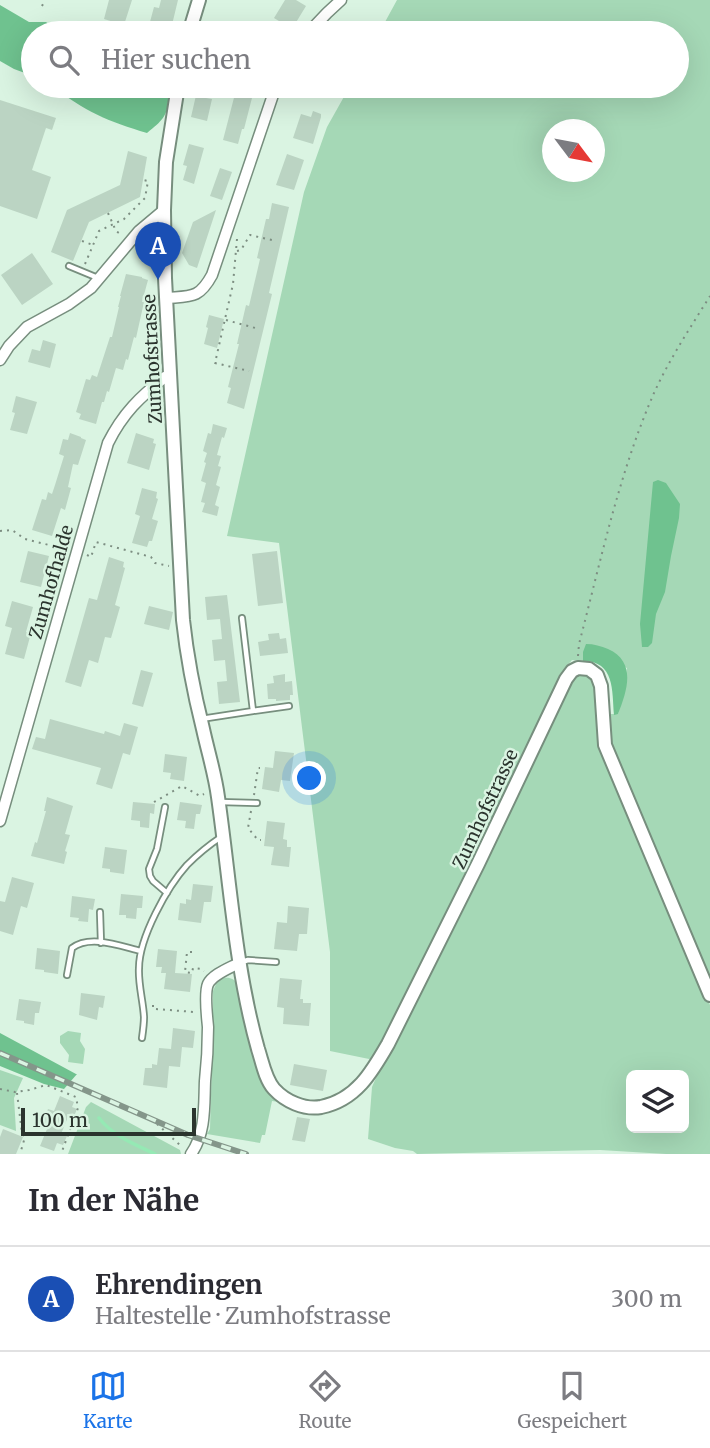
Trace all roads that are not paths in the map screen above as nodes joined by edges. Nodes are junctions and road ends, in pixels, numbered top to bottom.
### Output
1 (198, 0) edge
2 (341, 0) edge
3 (192, 21) edge
4 (319, 21) edge
5 (176, 98) edge
6 (272, 98) edge
7 (164, 209) junction
8 (69, 265) dead end
9 (99, 278) junction
10 (166, 298) junction
11 (0, 360) edge
12 (170, 375) junction
13 (242, 618) dead end
14 (289, 706) dead end
15 (253, 711) junction
16 (200, 719) junction
17 (218, 802) junction
18 (257, 803) dead end
19 (165, 807) dead end
20 (0, 821) edge
21 (223, 836) junction
22 (167, 893) junction
23 (100, 912) dead end
24 (101, 943) junction
25 (141, 951) junction
26 (276, 962) dead end
27 (239, 963) junction
28 (67, 975) dead end
29 (710, 995) edge
30 (142, 1038) dead end
31 (187, 1151) edge

1 - 3 street
2 - 4 street
5 - 7 street, Zumhofstrasse
6 - 10 street
7 - 9 street
7 - 10 street, Zumhofstrasse
8 - 9 lane
9 - 11 street
10 - 12 street, Zumhofstrasse
12 - 16 street, Zumhofstrasse
12 - 20 street, Zumhofhalde
13 - 15 lane
14 - 15 lane
15 - 16 lane
16 - 17 street, Zumhofstrasse
17 - 18 lane
17 - 21 street, Zumhofstrasse
19 - 22 lane
21 - 22 lane
21 - 27 street, Zumhofstrasse
22 - 25 lane
23 - 24 lane
24 - 25 lane
24 - 28 lane
25 - 30 lane
26 - 27 lane
27 - 29 street, Zumhofstrasse
27 - 31 street

